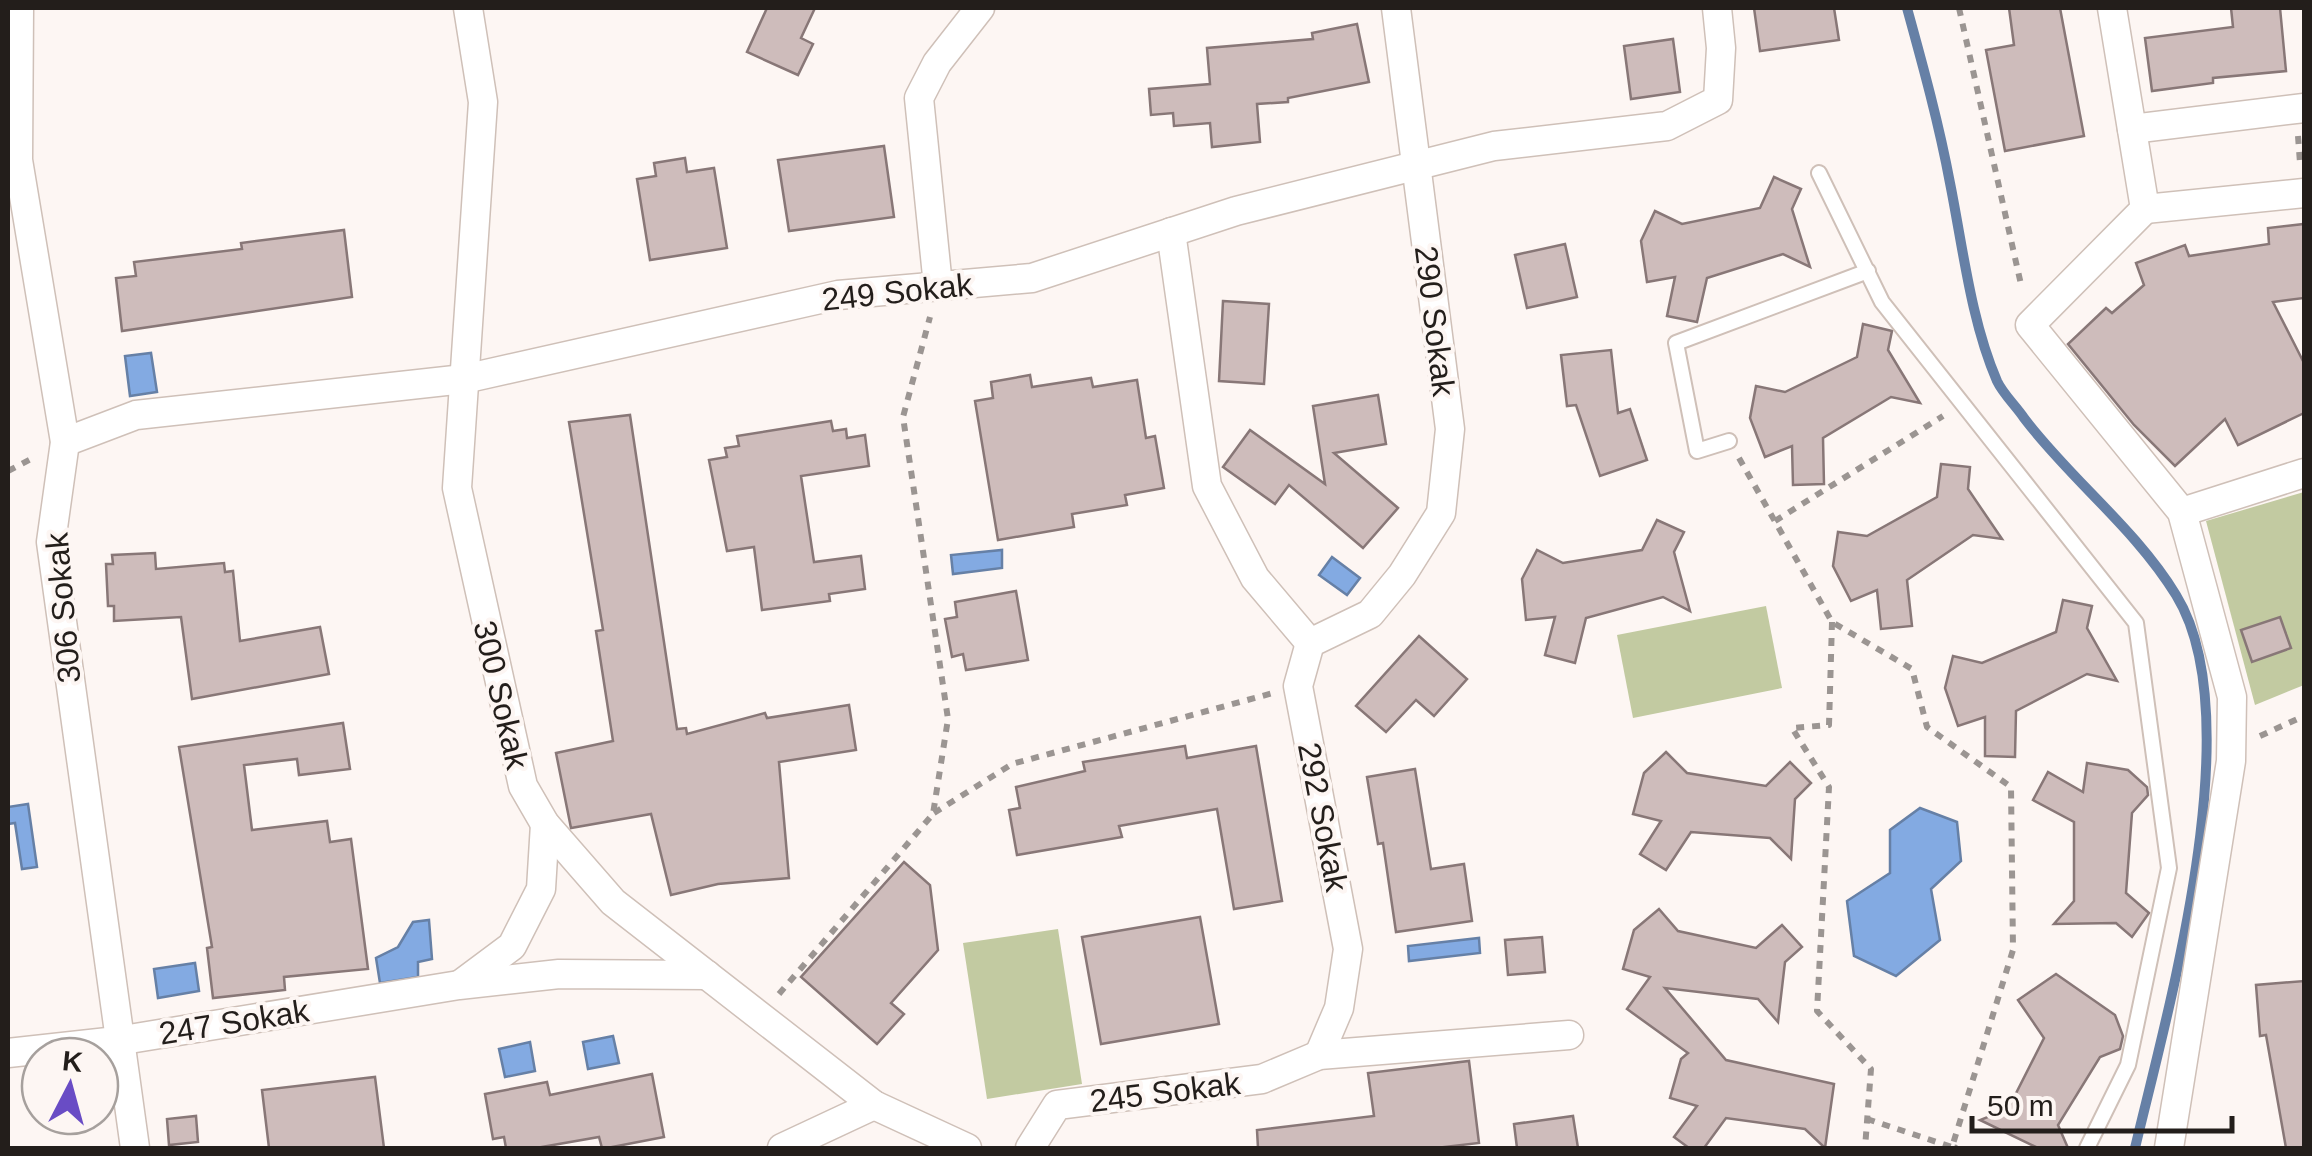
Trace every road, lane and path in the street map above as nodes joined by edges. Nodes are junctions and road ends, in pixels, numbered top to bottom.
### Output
1 (19, 8) edge
2 (450, 8) edge
3 (980, 8) edge
4 (1396, 8) edge
5 (1717, 8) edge
6 (1960, 8) edge
7 (2112, 8) edge
8 (471, 17) edge
9 (2300, 109) edge
10 (2132, 129) junction
11 (1415, 166) junction
12 (1819, 173) dead end
13 (2304, 193) edge
14 (2145, 209) junction
15 (1171, 232) junction
16 (1868, 272) junction
17 (938, 286) junction
18 (2030, 326) junction
19 (464, 380) junction
20 (1963, 404) junction
21 (1729, 441) joint
22 (66, 442) junction
23 (2304, 473) edge
24 (2182, 512) junction
25 (1775, 521) junction
26 (1832, 622) junction
27 (1310, 643) junction
28 (1298, 686) junction
29 (2304, 716) edge
30 (2232, 750) junction
31 (932, 814) junction
32 (545, 824) junction
33 (706, 975) junction
34 (460, 985) junction
35 (760, 1016) junction
36 (1570, 1035) dead end
37 (116, 1036) edge
38 (120, 1041) edge
39 (1319, 1056) junction
40 (120, 1059) edge
41 (874, 1105) junction
42 (1867, 1120) junction
43 (135, 1148) edge
44 (782, 1148) edge
45 (967, 1148) edge
46 (1030, 1148) edge
47 (1865, 1148) edge
48 (1955, 1148) edge
49 (2087, 1148) edge
50 (2169, 1148) edge

1 - 22 street, 306 Sokak
2 - 8 street
3 - 17 street
4 - 11 street, 290 Sokak
5 - 11 street, 249 Sokak
6 - 18 path
7 - 10 street
8 - 19 street, 300 Sokak
9 - 10 street
9 - 13 path
10 - 14 street
11 - 15 street, 249 Sokak
11 - 27 street, 290 Sokak
12 - 16 lane
13 - 14 street
14 - 18 street
15 - 17 street, 249 Sokak
15 - 27 street
16 - 20 lane
16 - 21 lane
17 - 19 street, 249 Sokak
17 - 31 path
18 - 24 street
19 - 22 street, 249 Sokak
19 - 32 street, 300 Sokak
20 - 25 path
20 - 49 lane
21 - 25 path
22 - 37 street, 306 Sokak
23 - 24 street
24 - 30 street
25 - 26 path
26 - 42 path
26 - 48 path
27 - 28 street, 292 Sokak
28 - 31 path
28 - 39 street, 292 Sokak
29 - 30 path
30 - 50 street
31 - 35 path
32 - 33 street, 300 Sokak
32 - 34 street, 247 Sokak
33 - 34 street, 247 Sokak
33 - 35 street, 300 Sokak
34 - 38 street, 247 Sokak
35 - 41 street, 300 Sokak
36 - 39 street
39 - 46 street, 245 Sokak
40 - 43 street, 306 Sokak
41 - 44 street
41 - 45 street, 300 Sokak
42 - 47 path
42 - 48 path

